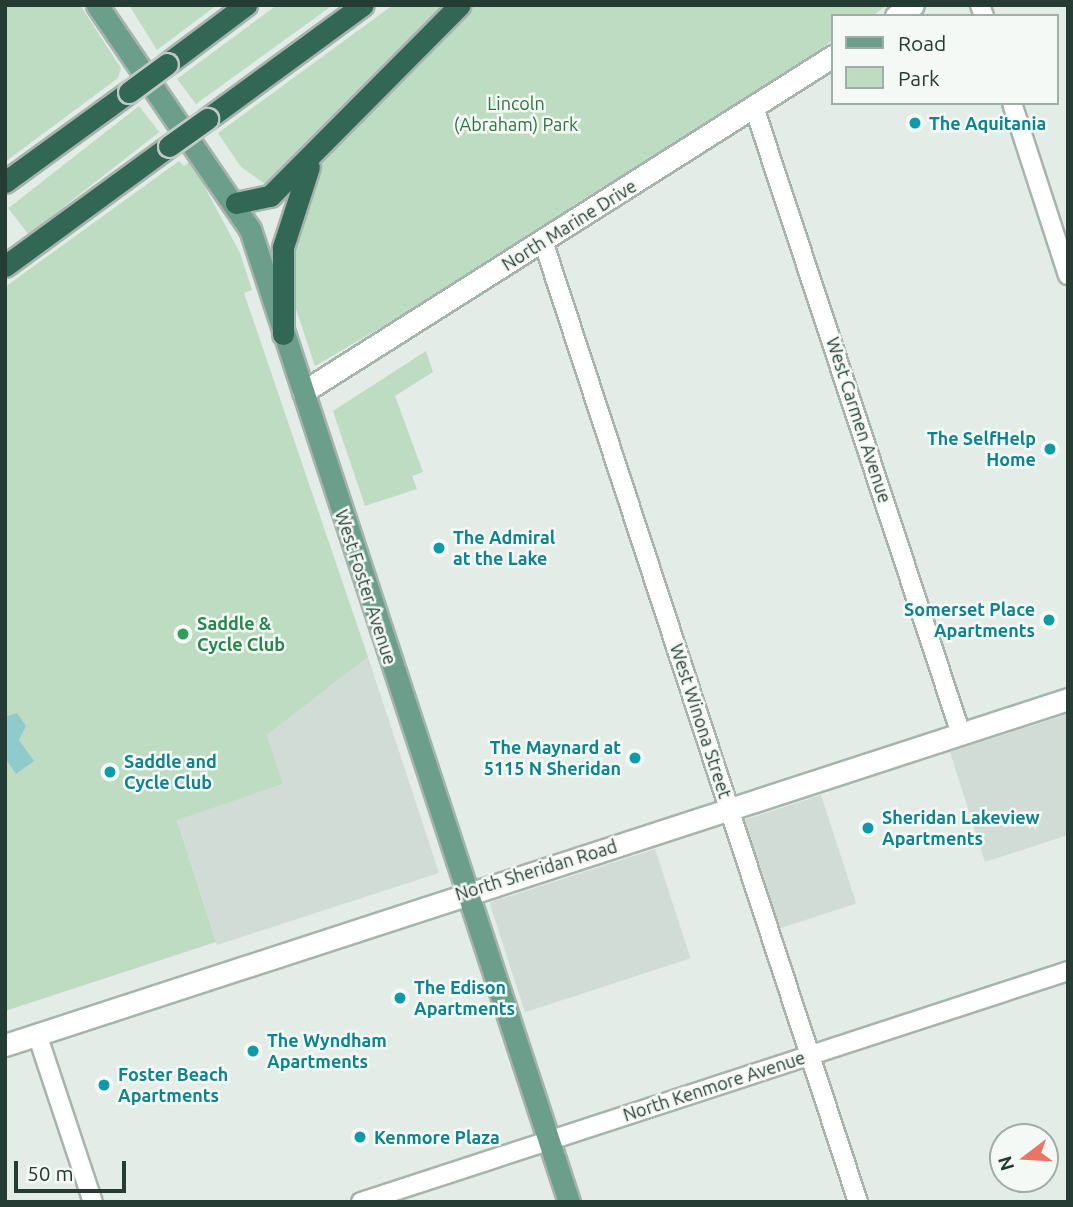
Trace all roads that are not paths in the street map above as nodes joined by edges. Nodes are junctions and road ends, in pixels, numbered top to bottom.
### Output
1 (97, 5) edge
2 (246, 5) edge
3 (363, 5) edge
4 (460, 5) edge
5 (832, 57) edge
6 (1013, 105) edge
7 (754, 107) junction
8 (323, 146) junction
9 (5, 182) edge
10 (236, 203) junction
11 (543, 241) junction
12 (5, 266) edge
13 (1068, 275) edge
14 (283, 334) junction
15 (303, 392) junction
16 (1068, 699) edge
17 (961, 734) junction
18 (730, 810) junction
19 (466, 892) junction
20 (1068, 971) edge
21 (37, 1034) junction
22 (5, 1045) edge
23 (810, 1054) junction
24 (548, 1140) junction
25 (93, 1202) edge
26 (361, 1202) edge
27 (569, 1202) edge
28 (858, 1202) edge

1 - 10 main road, West Foster Avenue
2 - 9 highway, bridge
3 - 12 highway, bridge
4 - 8 highway
5 - 7 main road, North Marine Drive
6 - 13 street
7 - 11 main road, North Marine Drive
7 - 17 street, West Carmen Avenue
8 - 10 highway
8 - 14 highway
10 - 14 main road, West Foster Avenue
11 - 15 main road, North Marine Drive
11 - 18 street, West Winona Street
14 - 15 main road, West Foster Avenue
15 - 19 main road, West Foster Avenue
16 - 17 main road, North Sheridan Road
17 - 18 main road, North Sheridan Road
18 - 19 main road, North Sheridan Road
18 - 23 street, West Winona Street
19 - 21 main road, North Sheridan Road
19 - 24 main road, West Foster Avenue
20 - 23 street, North Kenmore Avenue
21 - 22 main road, North Sheridan Road
21 - 25 street
23 - 24 street, North Kenmore Avenue
23 - 28 street, West Winona Street
24 - 26 street, North Kenmore Avenue
24 - 27 main road, West Foster Avenue

